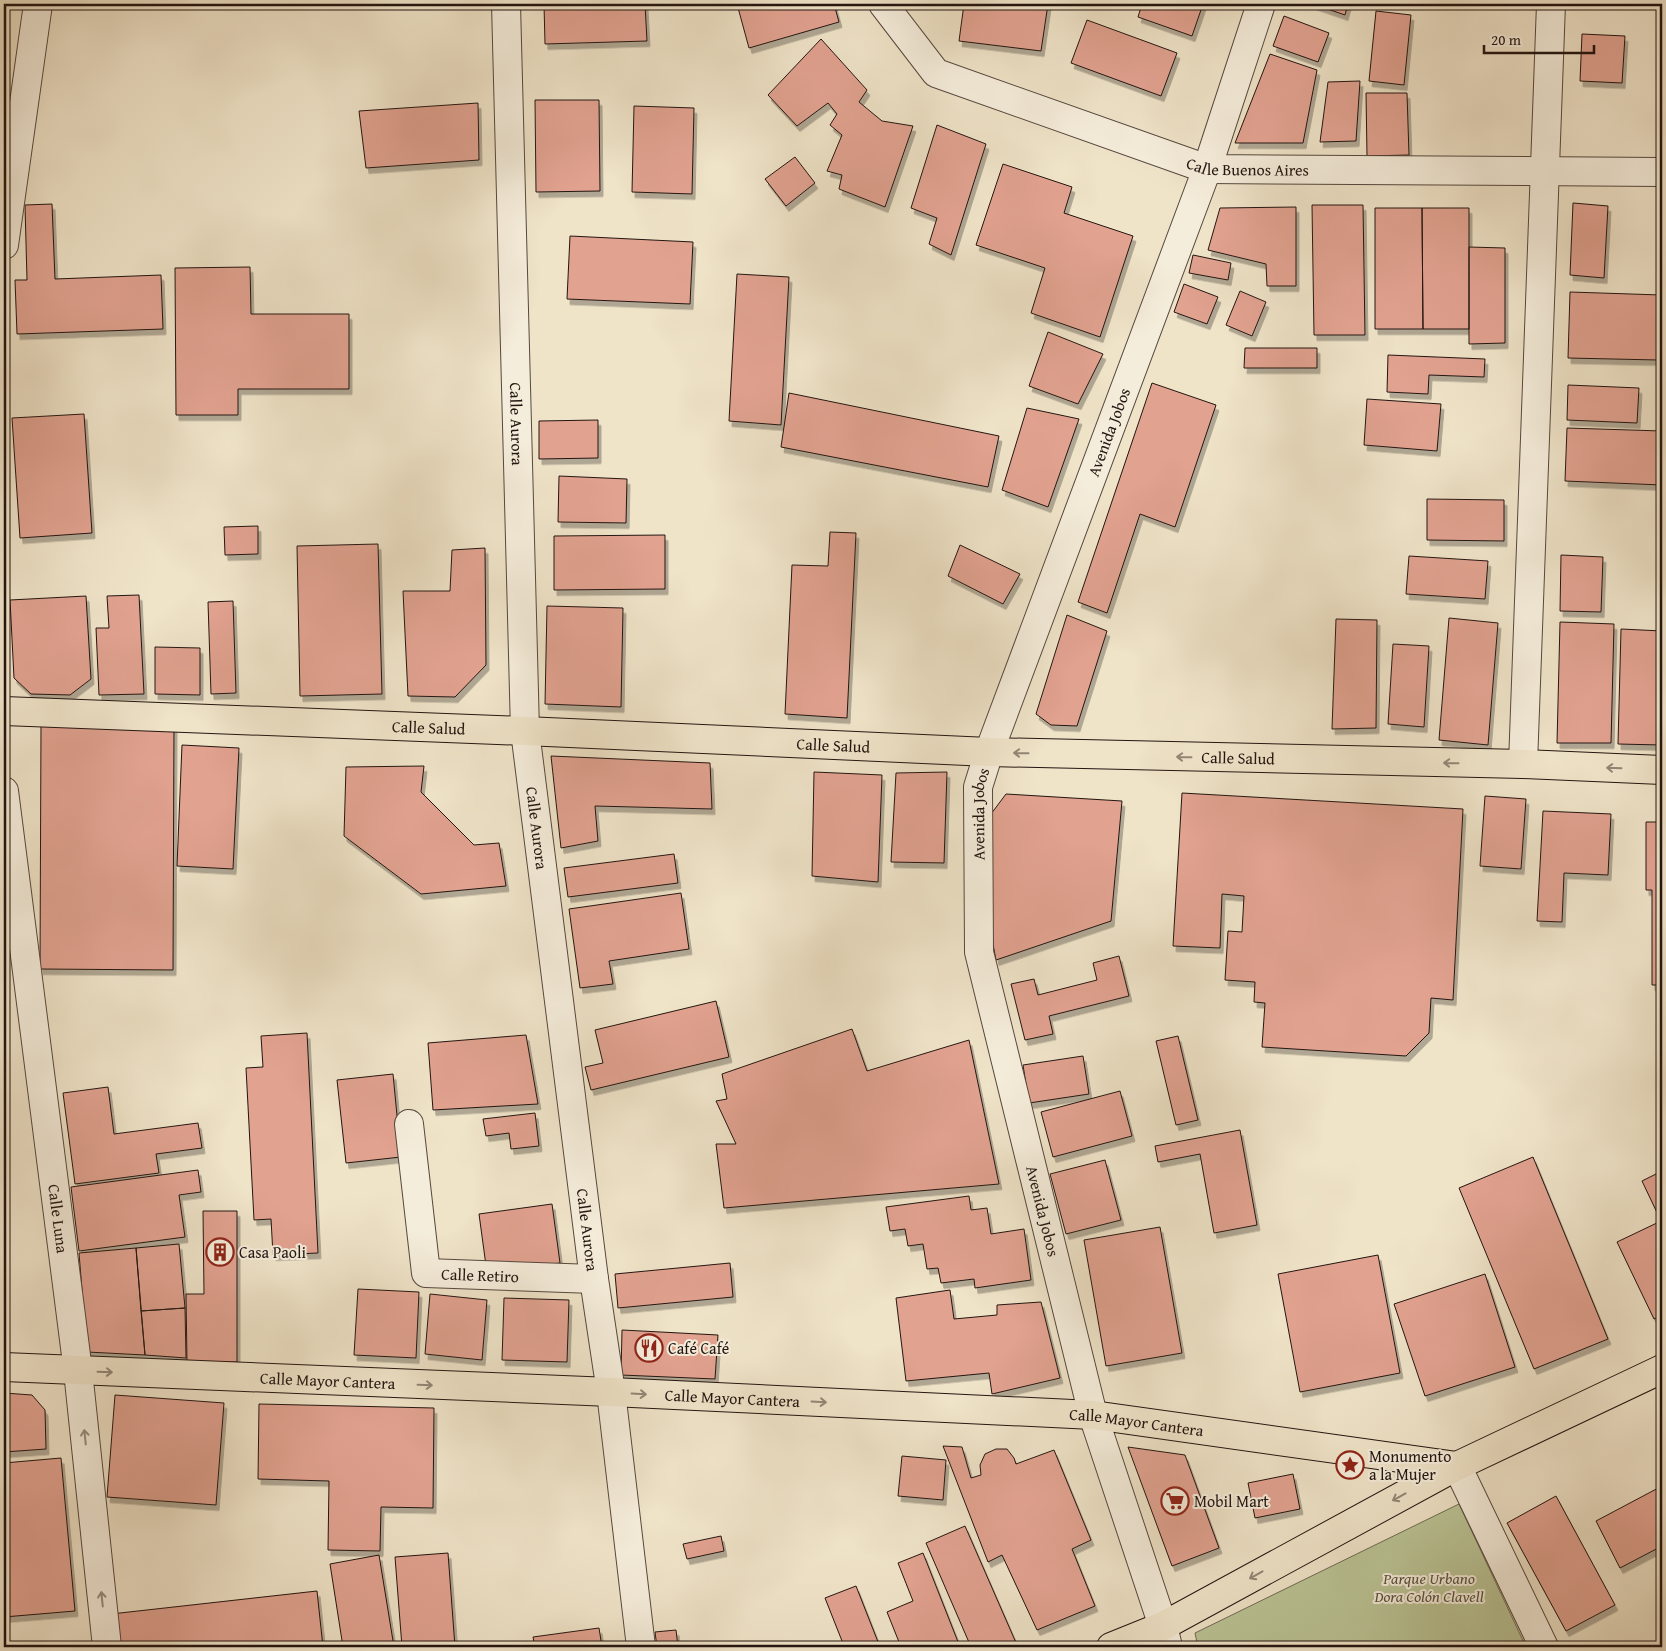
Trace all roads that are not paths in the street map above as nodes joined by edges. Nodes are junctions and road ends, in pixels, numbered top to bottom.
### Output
1 (38, 4) edge
2 (506, 4) edge
3 (883, 4) edge
4 (1261, 4) edge
5 (1550, 4) edge
6 (1206, 169) junction
7 (1543, 172) junction
8 (1662, 172) edge
9 (4, 244) edge
10 (4, 711) edge
11 (525, 731) junction
12 (989, 752) junction
13 (1523, 764) junction
14 (1662, 770) edge
15 (4, 791) edge
16 (409, 1124) dead end
17 (594, 1279) junction
18 (4, 1367) edge
19 (1662, 1369) edge
20 (78, 1371) junction
21 (611, 1392) junction
22 (1093, 1416) junction
23 (1457, 1466) junction
24 (1165, 1637) edge
25 (107, 1647) edge
26 (641, 1647) edge
27 (1111, 1647) edge
28 (1544, 1647) edge

1 - 9 street
2 - 11 street, Calle Aurora
3 - 6 street, Calle Buenos Aires
4 - 6 street, Avenida Jobos
5 - 7 street
6 - 7 street, Calle Buenos Aires
6 - 12 street, Avenida Jobos
7 - 8 street, Calle Buenos Aires
7 - 13 street
10 - 11 main road, Calle Salud
11 - 12 main road, Calle Salud
11 - 17 street, Calle Aurora
13 -> 12 main road, Calle Salud
12 - 22 street, Avenida Jobos
14 -> 13 main road, Calle Salud
15 - 20 street, Calle Luna
16 - 17 street, Calle Retiro
17 - 21 street, Calle Aurora
18 - 20 main road, Calle Mayor Cantera
19 - 23 main road
20 -> 21 main road, Calle Mayor Cantera
25 -> 20 street, Calle Luna
21 -> 22 main road, Calle Mayor Cantera
21 - 26 street, Calle Aurora
22 - 23 main road, Calle Mayor Cantera
22 - 24 street, Avenida Jobos
23 -> 24 main road
23 - 28 street
24 - 27 main road

